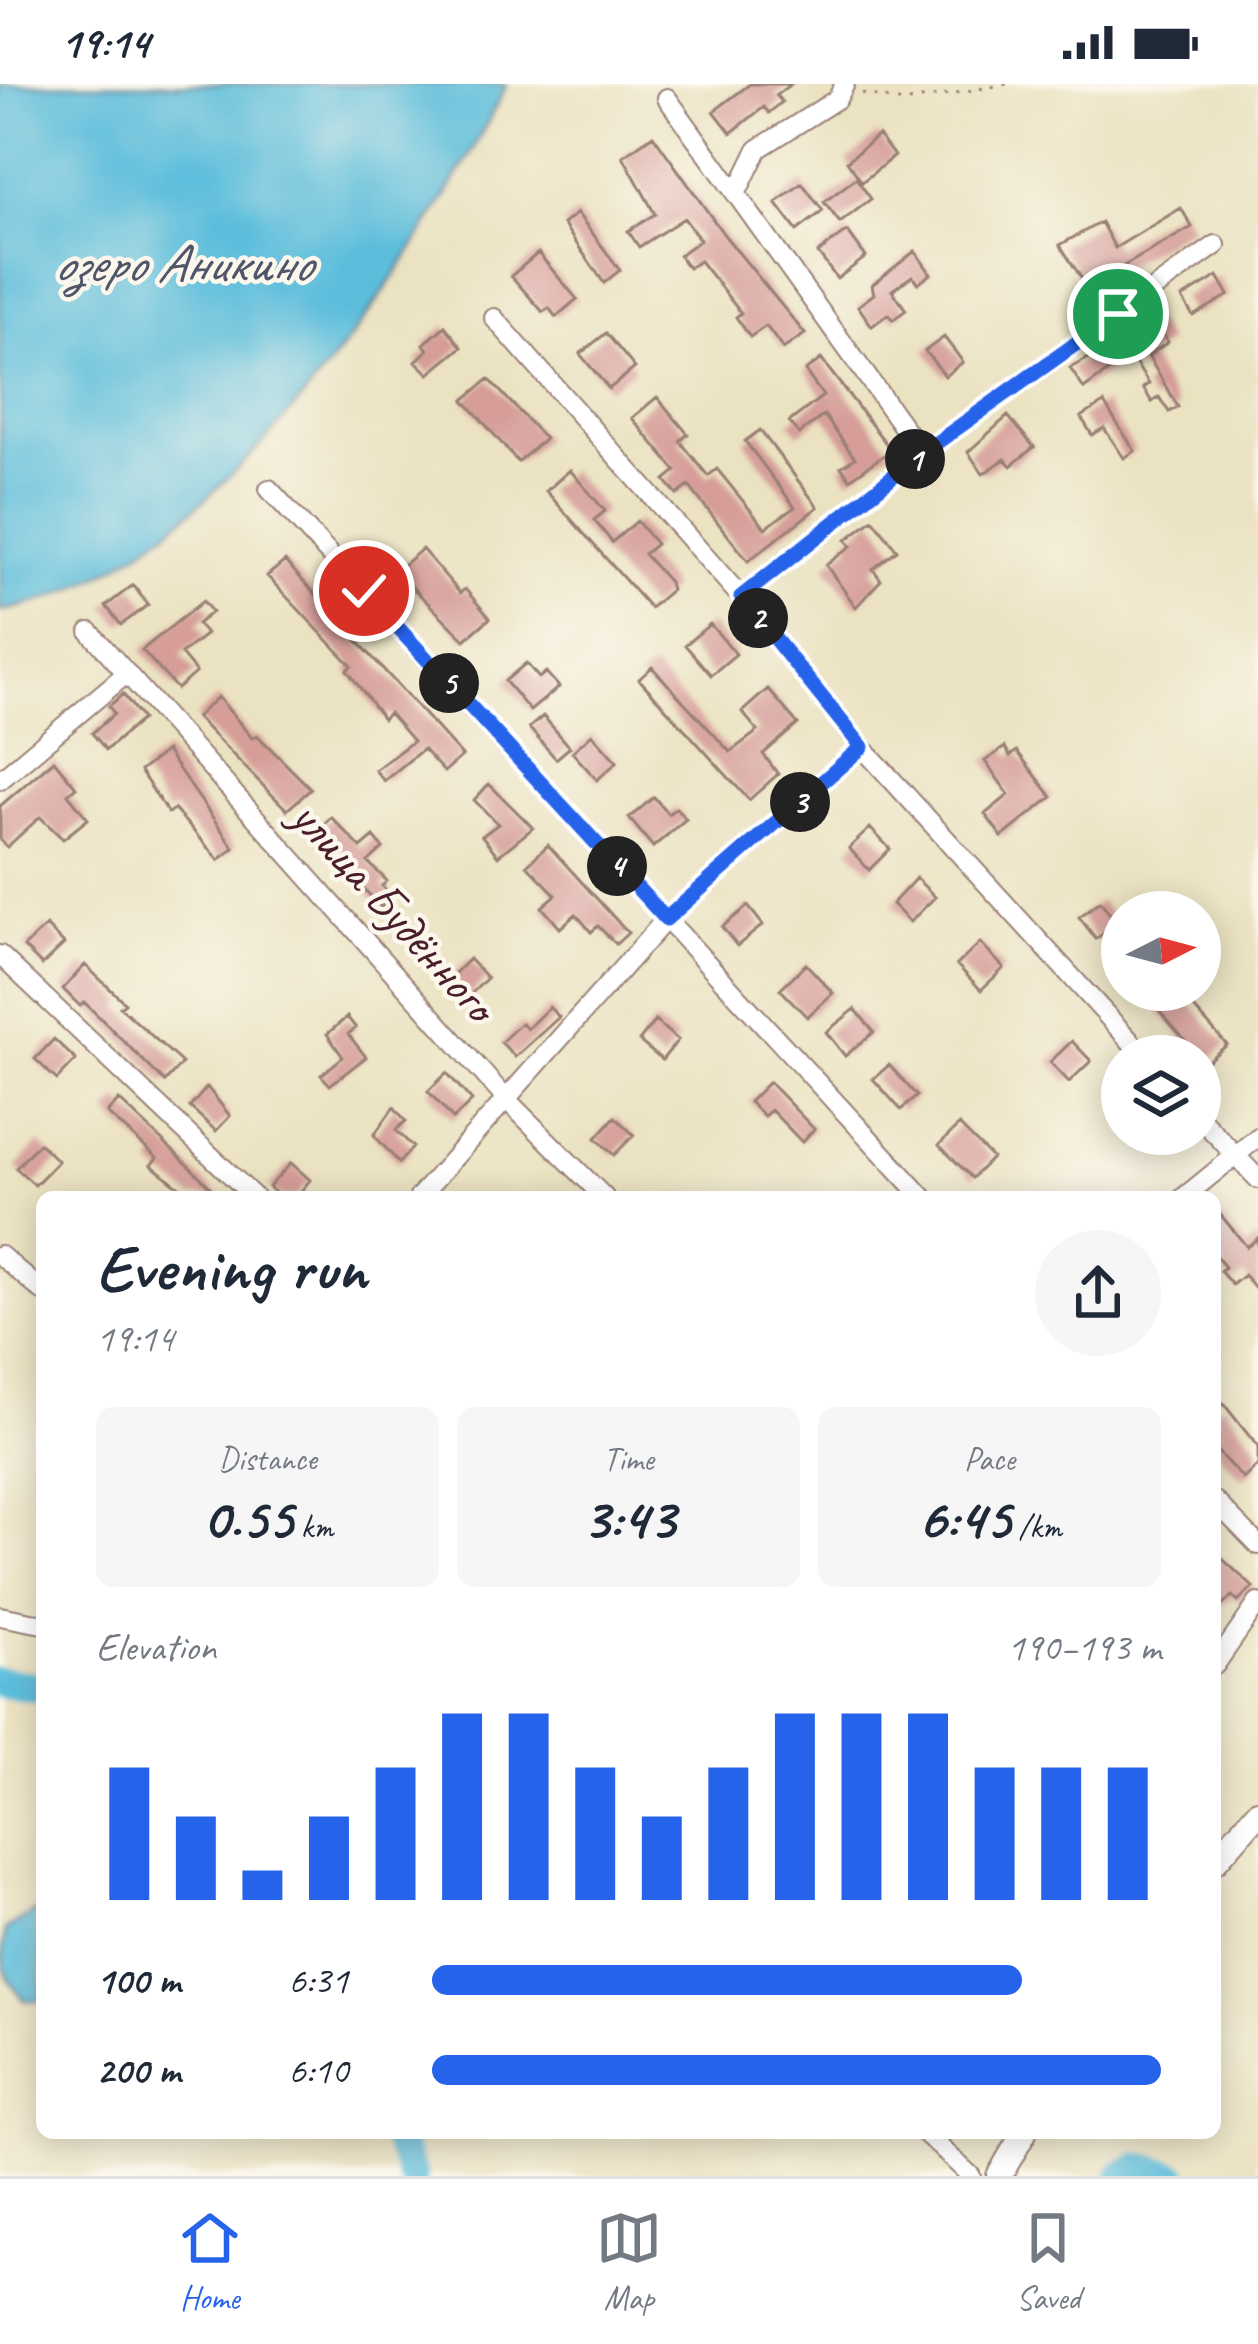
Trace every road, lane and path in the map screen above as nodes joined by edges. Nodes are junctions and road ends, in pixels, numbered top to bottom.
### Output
1 (1008, 84) edge
2 (844, 87) edge
3 (667, 98) dead end
4 (736, 194) junction
5 (1216, 245) dead end
6 (494, 317) dead end
7 (922, 453) junction
8 (269, 489) dead end
9 (741, 597) junction
10 (90, 632) dead end
11 (128, 673) junction
12 (862, 747) junction
13 (0, 780) edge
14 (666, 919) junction
15 (0, 955) edge
16 (1125, 1035) edge
17 (506, 1099) junction
18 (1258, 1137) edge
19 (1221, 1141) edge
20 (1233, 1154) junction
21 (1258, 1179) edge
22 (248, 1191) edge
23 (424, 1191) edge
24 (598, 1191) edge
25 (917, 1191) edge
26 (1191, 1191) edge
27 (0, 1255) edge
28 (36, 1286) edge
29 (1221, 1507) edge
30 (1258, 1545) edge
31 (1258, 1603) edge
32 (0, 1616) edge
33 (36, 1623) edge
34 (1221, 1656) edge
35 (1258, 1812) edge
36 (1221, 1845) edge
37 (932, 2139) edge
38 (1021, 2139) edge
39 (971, 2176) edge
40 (999, 2176) edge

1 - 2 path
2 - 4 street
3 - 4 street
4 - 7 street
5 - 7 street
6 - 9 street
7 - 9 street
8 - 14 street
9 - 12 street
10 - 11 street, улица Будённого
11 - 13 street
11 - 17 street, улица Будённого
12 - 14 street
12 - 16 street
14 - 17 street
14 - 25 street
15 - 22 street
17 - 23 street
17 - 24 street, улица Будённого
18 - 20 street
19 - 20 street
20 - 21 street
20 - 26 street
27 - 28 street
29 - 30 street
31 - 34 street
32 - 33 street
35 - 36 main road
37 - 39 street
38 - 40 main road

